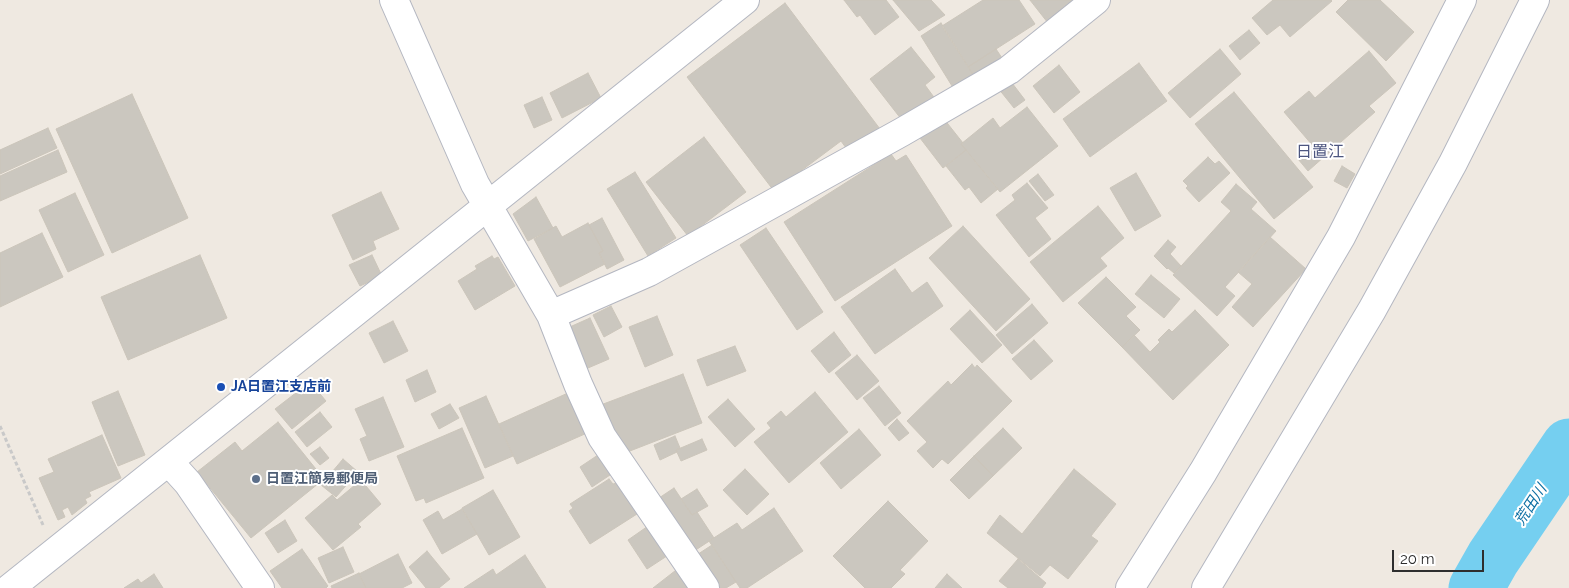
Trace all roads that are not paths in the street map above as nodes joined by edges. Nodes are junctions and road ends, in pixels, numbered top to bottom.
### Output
1 (394, 0) edge
2 (745, 0) edge
3 (1096, 0) edge
4 (1462, 0) edge
5 (1535, 0) edge
6 (488, 206) junction
7 (551, 315) junction
8 (168, 462) junction
9 (10, 588) edge
10 (260, 588) edge
11 (705, 588) edge
12 (1130, 588) edge
13 (1206, 588) edge

1 - 6 street
2 - 6 street
3 - 7 street
4 - 12 street
5 - 13 street
6 - 7 street
6 - 8 street
7 - 11 street
8 - 9 street
8 - 10 street

